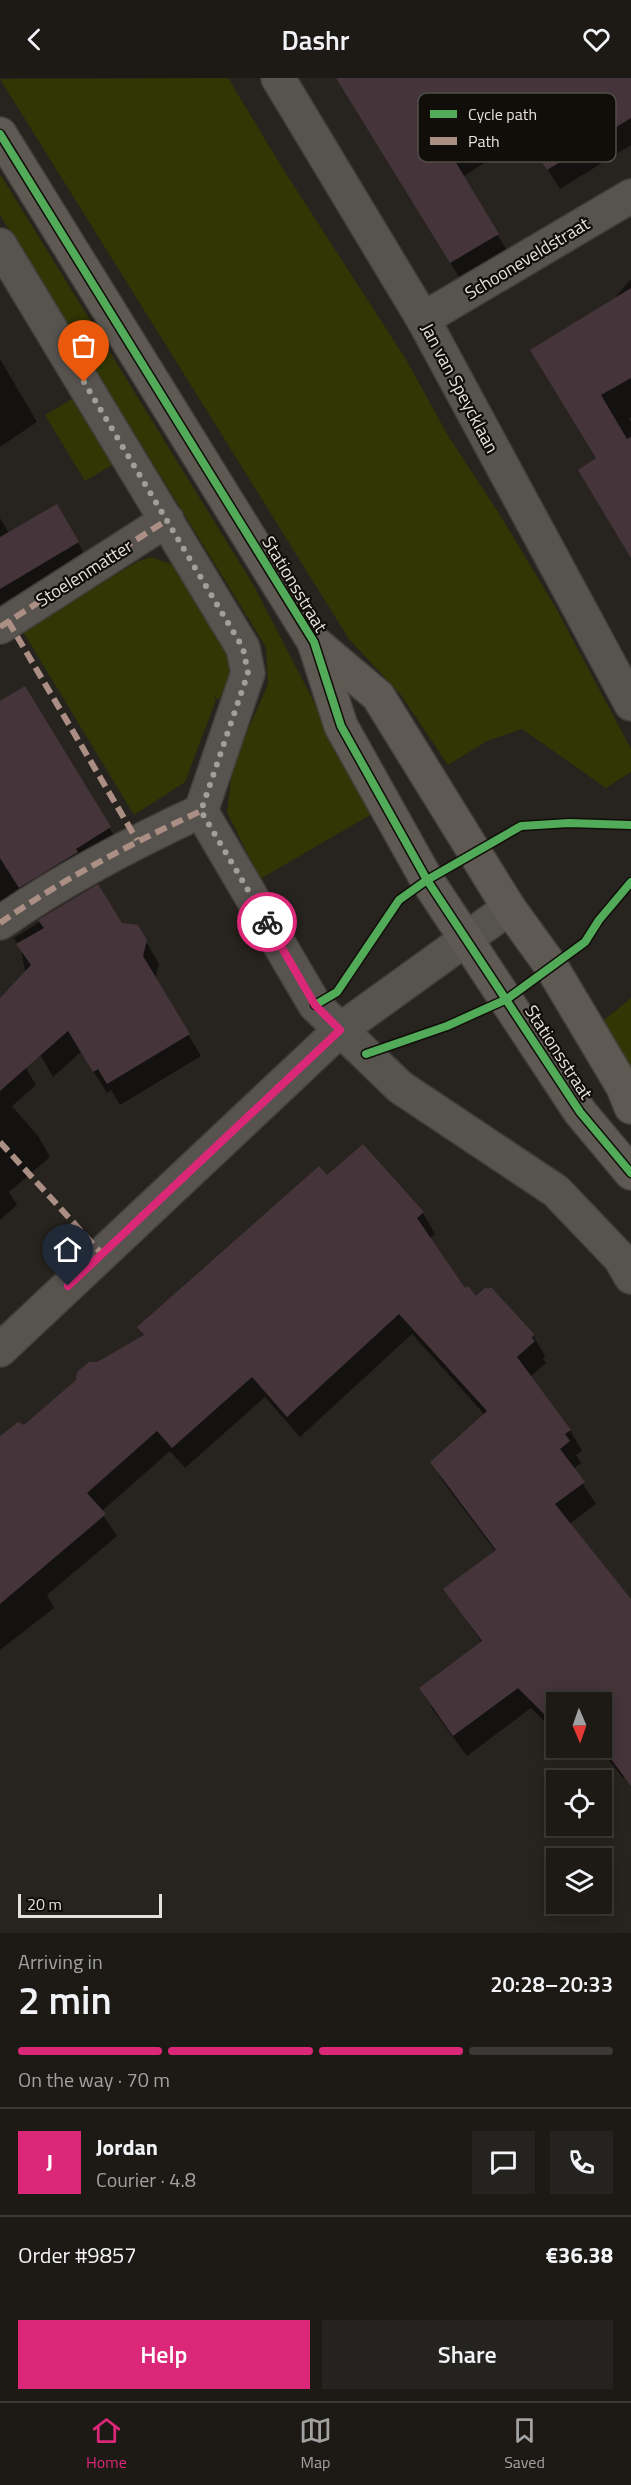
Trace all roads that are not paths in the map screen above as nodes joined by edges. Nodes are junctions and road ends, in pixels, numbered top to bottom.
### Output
1 (278, 78) edge
2 (0, 134) edge
3 (631, 196) edge
4 (0, 245) edge
5 (423, 319) junction
6 (167, 520) junction
7 (0, 627) edge
8 (314, 642) junction
9 (631, 704) edge
10 (201, 811) junction
11 (510, 908) junction
12 (0, 923) edge
13 (466, 938) junction
14 (340, 1030) junction
15 (631, 1107) edge
16 (631, 1173) edge
17 (631, 1277) edge
18 (0, 1350) edge

1 - 5 street, Jan van Speycklaan
2 - 8 street, Stationsstraat
3 - 5 street, Schooneveldstraat
4 - 6 street
5 - 9 street, Jan van Speycklaan
6 - 7 street, Stoelenmatter
6 - 10 street
8 - 11 street, Stationsstraat
8 - 13 street, Stationsstraat
10 - 12 street
10 - 14 street
11 - 13 street
11 - 15 street, Stationsstraat
13 - 14 street
13 - 16 street, Stationsstraat
14 - 17 street
14 - 18 street

